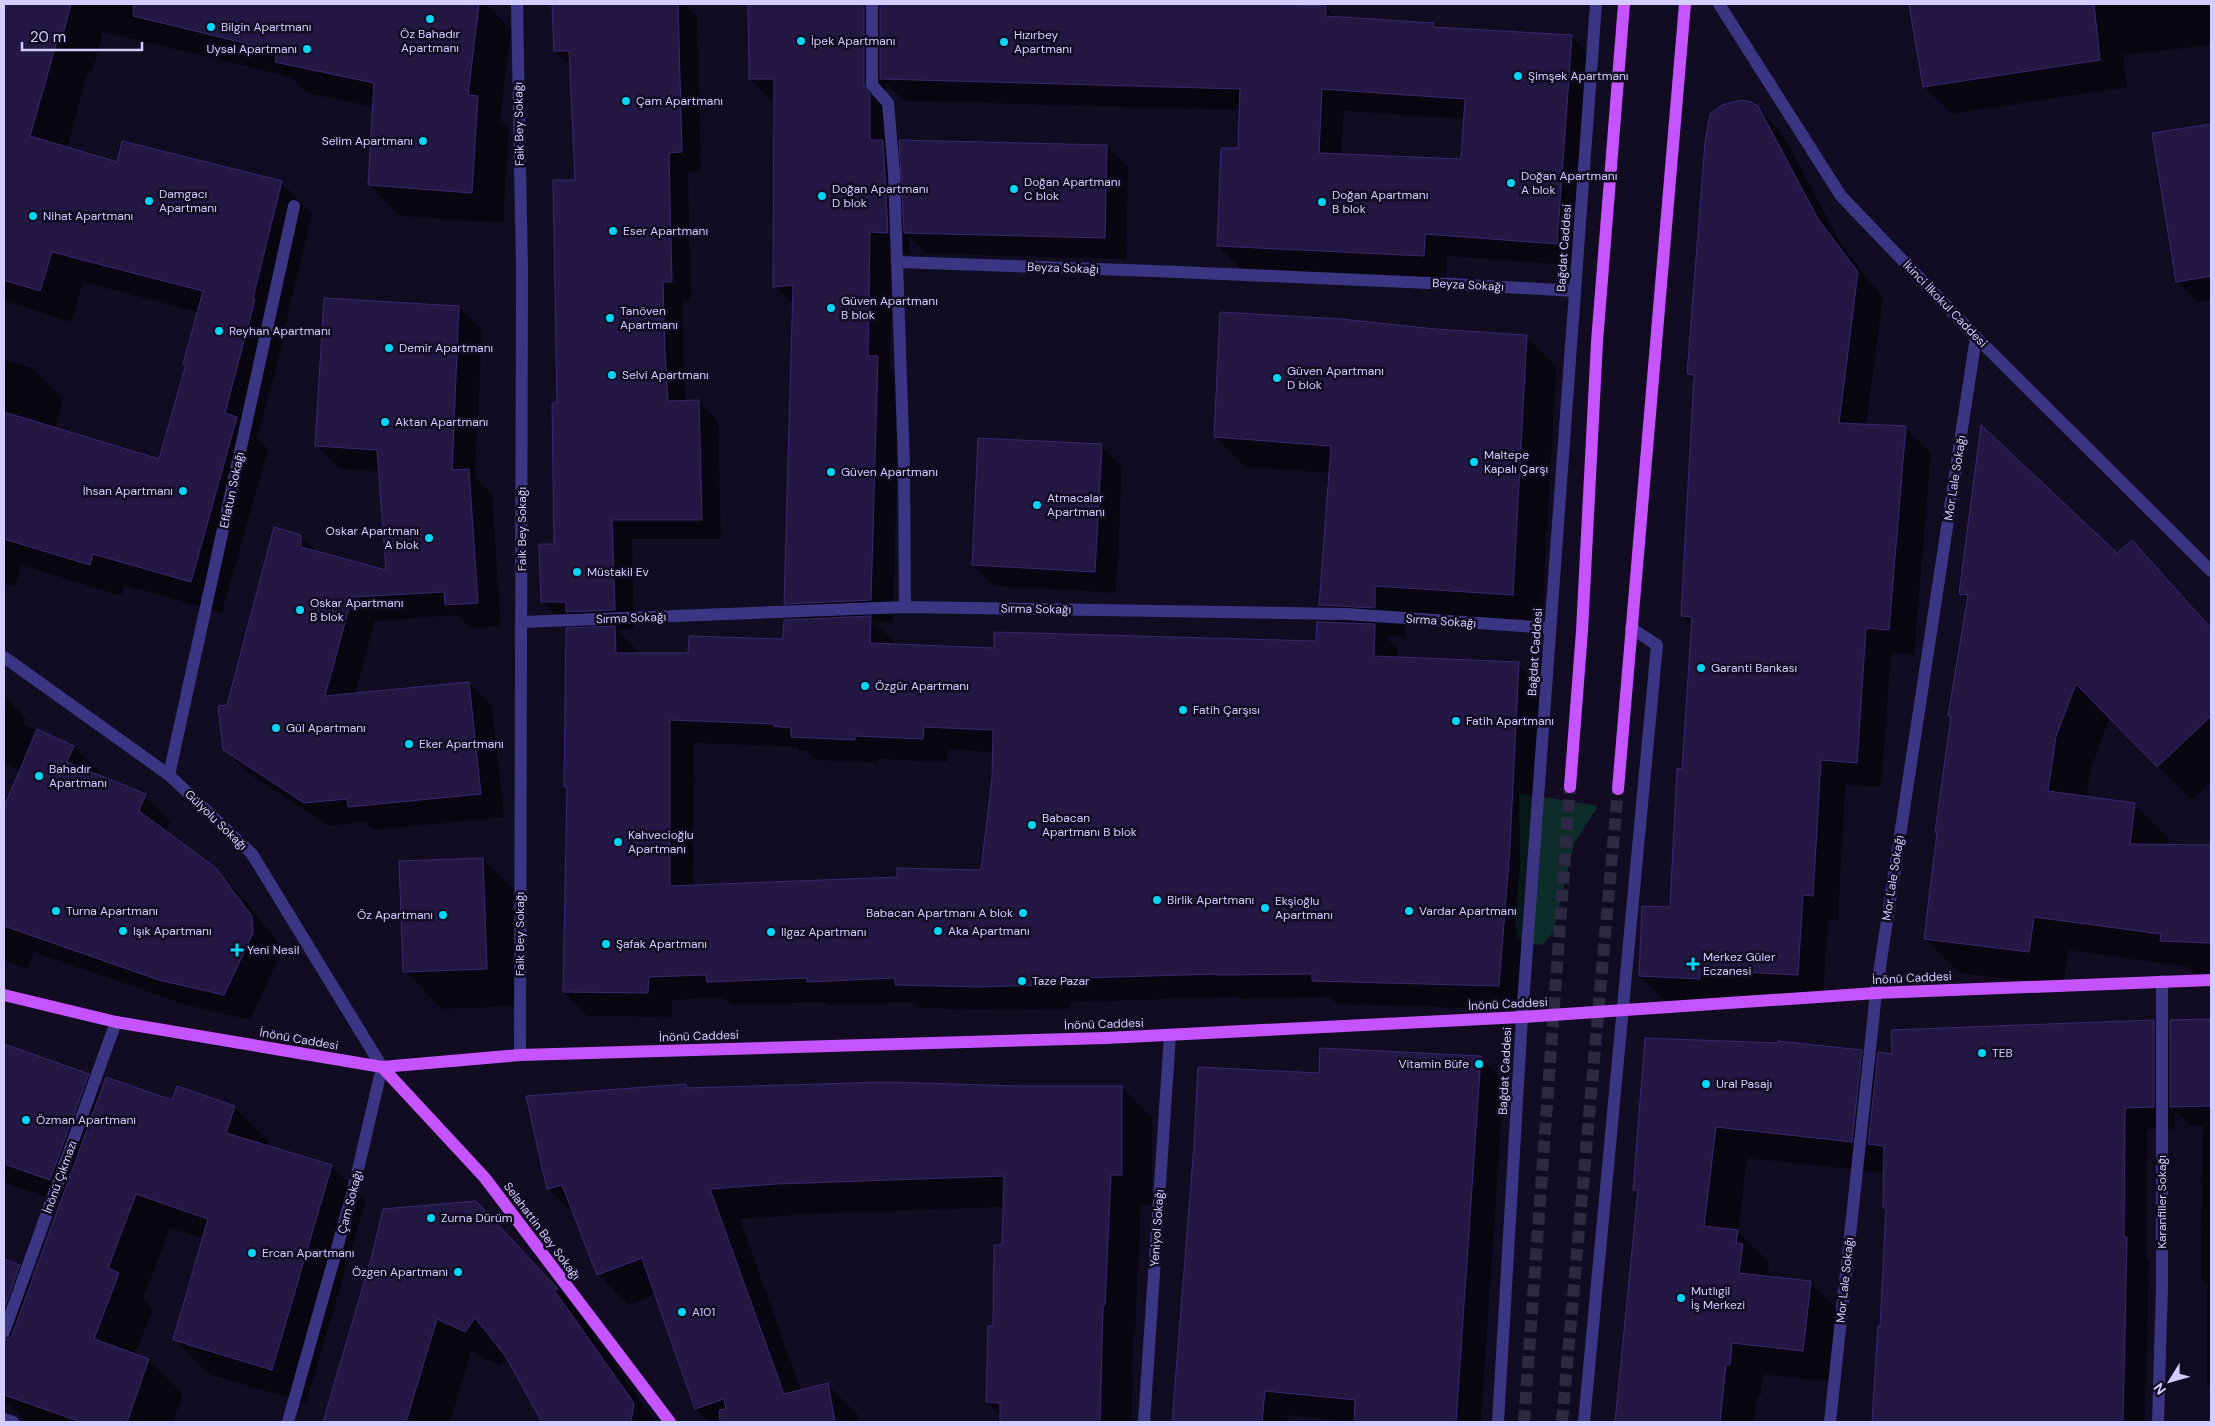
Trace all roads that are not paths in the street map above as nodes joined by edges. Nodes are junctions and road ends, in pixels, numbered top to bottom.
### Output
1 (517, 4) edge
2 (872, 4) edge
3 (1596, 4) edge
4 (1624, 4) edge
5 (1685, 4) edge
6 (1719, 4) edge
7 (294, 206) dead end
8 (897, 262) junction
9 (1575, 292) junction
10 (1976, 337) junction
11 (2211, 571) edge
12 (905, 607) junction
13 (522, 622) junction
14 (1550, 628) junction
15 (1631, 628) junction
16 (4, 657) edge
17 (169, 775) junction
18 (1570, 787) tunnel mouth
19 (1618, 790) tunnel mouth
20 (2211, 980) edge
21 (2162, 981) junction
22 (1876, 993) junction
23 (4, 994) edge
24 (1624, 1011) junction
25 (1522, 1017) junction
26 (116, 1022) junction
27 (1170, 1034) junction
28 (520, 1055) junction
29 (382, 1067) junction
30 (4, 1332) edge
31 (4, 1419) edge
32 (13, 1422) edge
33 (288, 1422) edge
34 (670, 1422) edge
35 (1144, 1422) edge
36 (1498, 1422) edge
37 (1584, 1422) edge
38 (1830, 1422) edge
39 (2158, 1422) edge

1 - 13 street, Faik Bey Sokağı
2 - 8 street
3 - 9 street, Bağdat Caddesi
4 - 18 main road
5 - 15 main road
6 - 10 street, İkinci İlkokul Caddesi
7 - 17 street, Eflatun Sokağı
8 - 9 street, Beyza Sokağı
8 - 12 street
9 - 14 street, Bağdat Caddesi
10 - 11 street, İkinci İlkokul Caddesi
10 - 22 street, Mor Lale Sokağı
12 - 13 street, Sırma Sokağı
12 - 14 street, Sırma Sokağı
13 - 28 street, Faik Bey Sokağı
14 - 25 street, Bağdat Caddesi
15 - 19 main road
15 - 24 street
16 - 17 street, Gülyolu Sokağı
17 - 29 street, Gülyolu Sokağı
20 - 21 main road, İnönü Caddesi
21 - 22 main road, İnönü Caddesi
21 - 39 street, Karanfiller Sokağı
22 - 24 main road, İnönü Caddesi
22 - 38 street, Mor Lale Sokağı
23 - 26 main road, İnönü Caddesi
24 - 25 main road, İnönü Caddesi
24 - 37 street
25 - 27 main road, İnönü Caddesi
25 - 36 street, Bağdat Caddesi
26 - 29 main road, İnönü Caddesi
26 - 30 street, İnönü Çıkmazı
27 - 28 main road, İnönü Caddesi
27 - 35 street, Yeniyol Sokağı
28 - 29 main road, İnönü Caddesi
29 - 33 street, Çam Sokağı
29 - 34 main road, Selahattin Bey Sokağı
31 - 32 street

